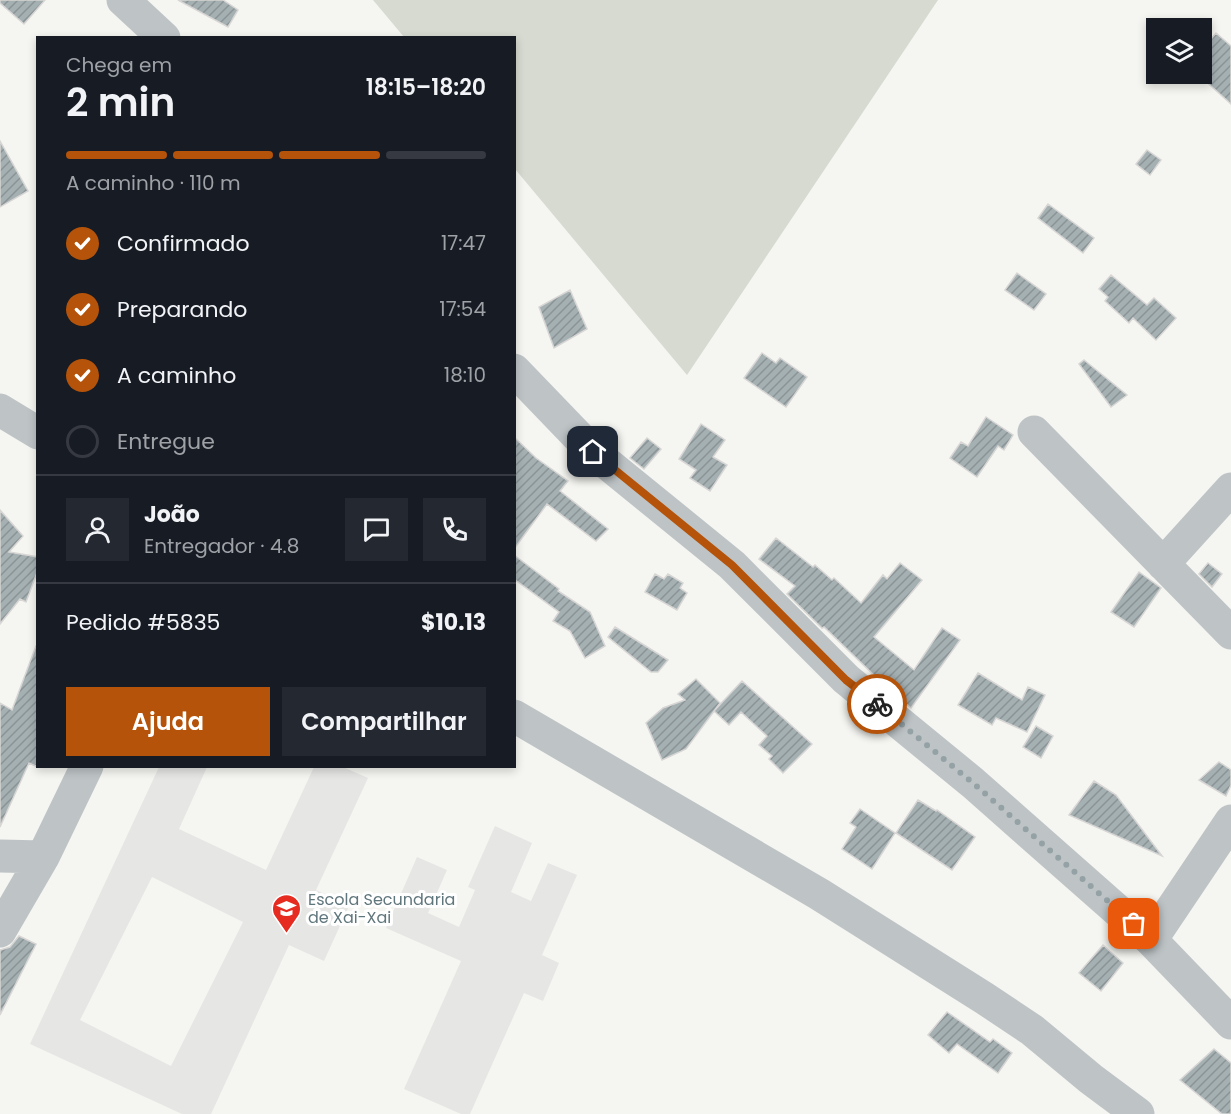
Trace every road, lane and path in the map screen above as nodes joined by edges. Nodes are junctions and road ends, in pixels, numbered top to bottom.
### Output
1 (123, 0) edge
2 (162, 36) edge
3 (516, 372) edge
4 (0, 410) edge
5 (1034, 432) dead end
6 (36, 433) edge
7 (1231, 489) edge
8 (1163, 564) junction
9 (1231, 633) edge
10 (516, 717) edge
11 (86, 768) edge
12 (1231, 821) edge
13 (0, 856) edge
14 (44, 857) junction
15 (0, 931) edge
16 (1151, 940) junction
17 (1231, 1023) edge
18 (1138, 1114) edge

1 - 2 street
3 - 16 street
4 - 6 street
5 - 8 street
7 - 8 street
8 - 9 street
10 - 18 street
11 - 14 street
12 - 16 street
13 - 14 street
14 - 15 street
16 - 17 street

